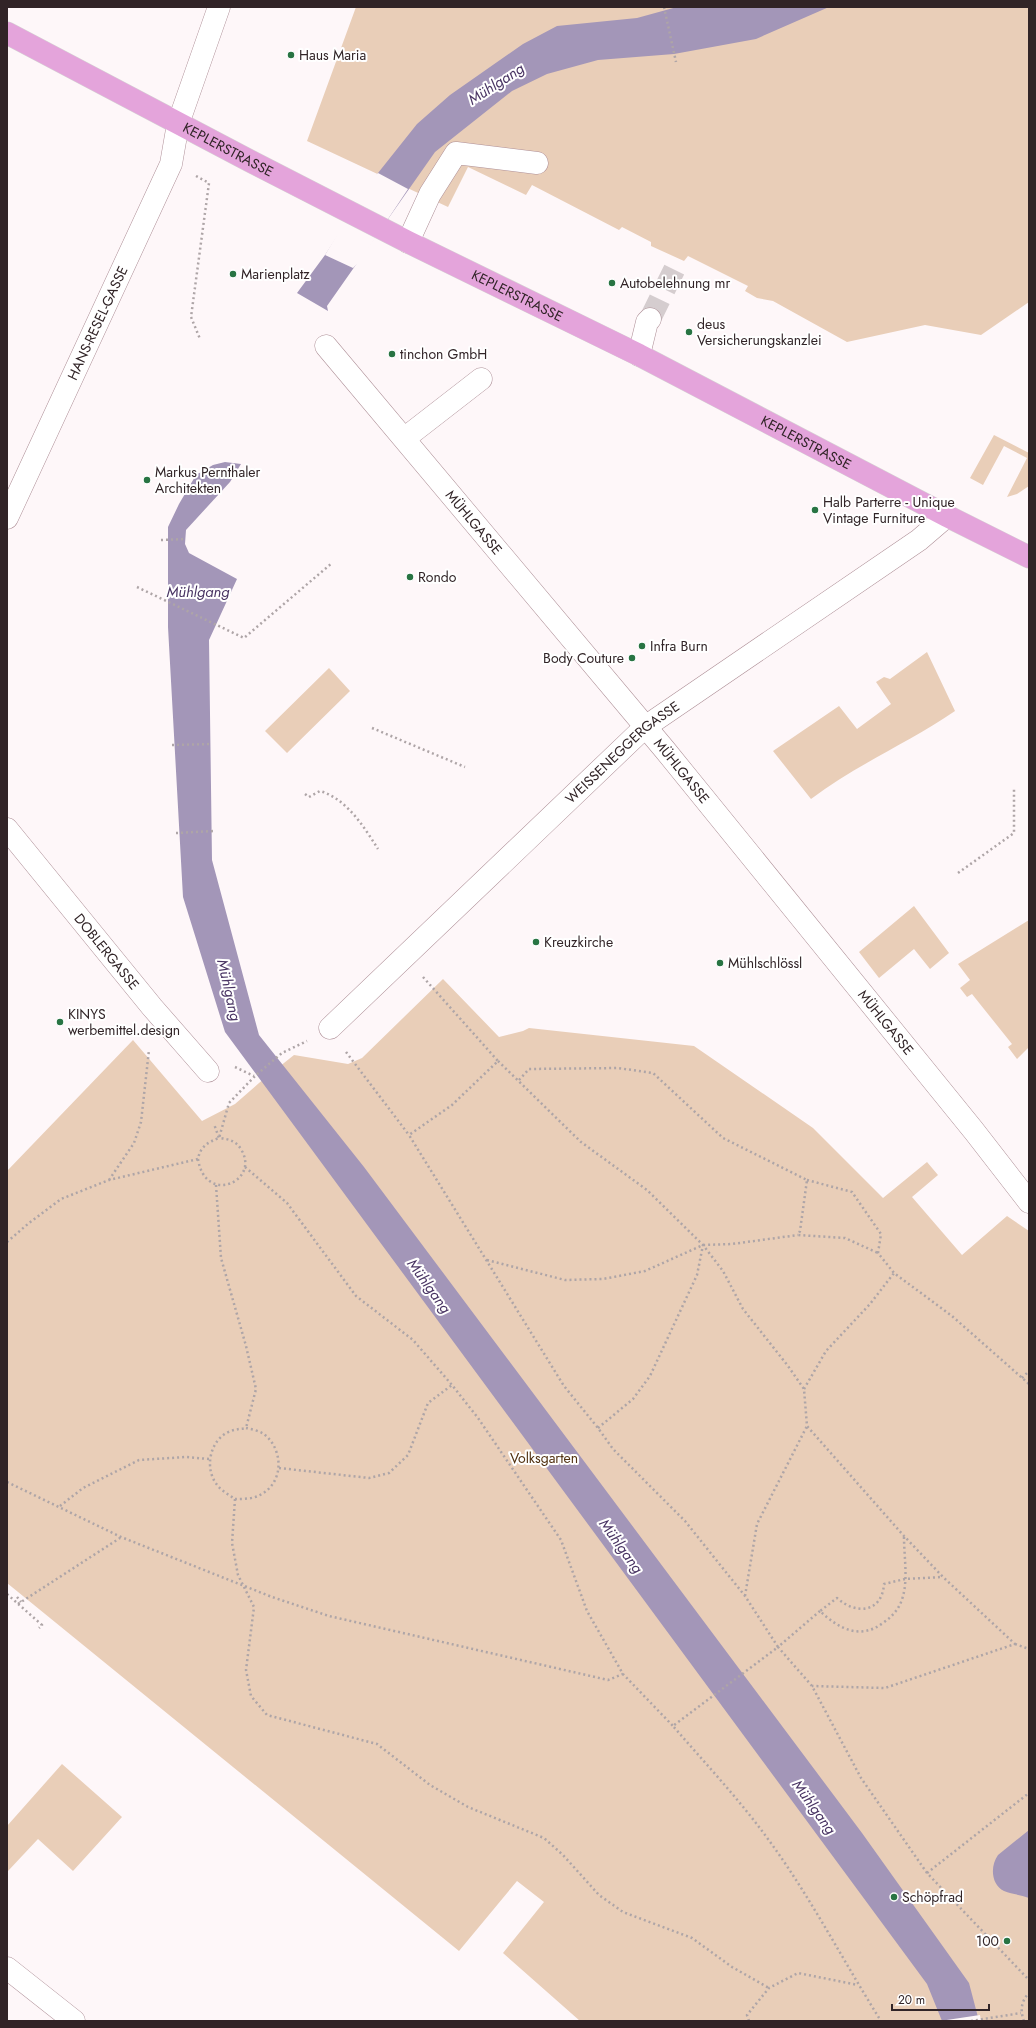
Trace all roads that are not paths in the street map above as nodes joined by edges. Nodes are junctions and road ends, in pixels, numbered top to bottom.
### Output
1 (220, 7) edge
2 (7, 33) edge
3 (178, 124) junction
4 (537, 163) dead end
5 (408, 242) junction
6 (650, 319) tunnel mouth
7 (326, 346) dead end
8 (639, 355) junction
9 (481, 379) dead end
10 (405, 438) junction
11 (947, 516) junction
12 (7, 518) edge
13 (1029, 557) edge
14 (645, 727) junction
15 (7, 829) edge
16 (330, 1028) road end
17 (208, 1071) dead end
18 (1029, 1202) edge
19 (7, 1968) edge
20 (74, 2021) edge

1 - 3 street, HANS-RESEL-GASSE
2 - 3 main road, KEPLERSTRASSE
3 - 5 main road, KEPLERSTRASSE
3 - 12 street, HANS-RESEL-GASSE
4 - 5 street
5 - 8 main road, KEPLERSTRASSE
6 - 8 street
7 - 10 street, MÜHLGASSE
8 - 11 main road, KEPLERSTRASSE
9 - 10 street
10 - 14 street, MÜHLGASSE
11 - 13 main road, KEPLERSTRASSE
11 - 14 street, WEISSENEGGERGASSE
14 - 16 street, WEISSENEGGERGASSE
14 - 18 street, MÜHLGASSE
15 - 17 street, DOBLERGASSE
19 - 20 street

